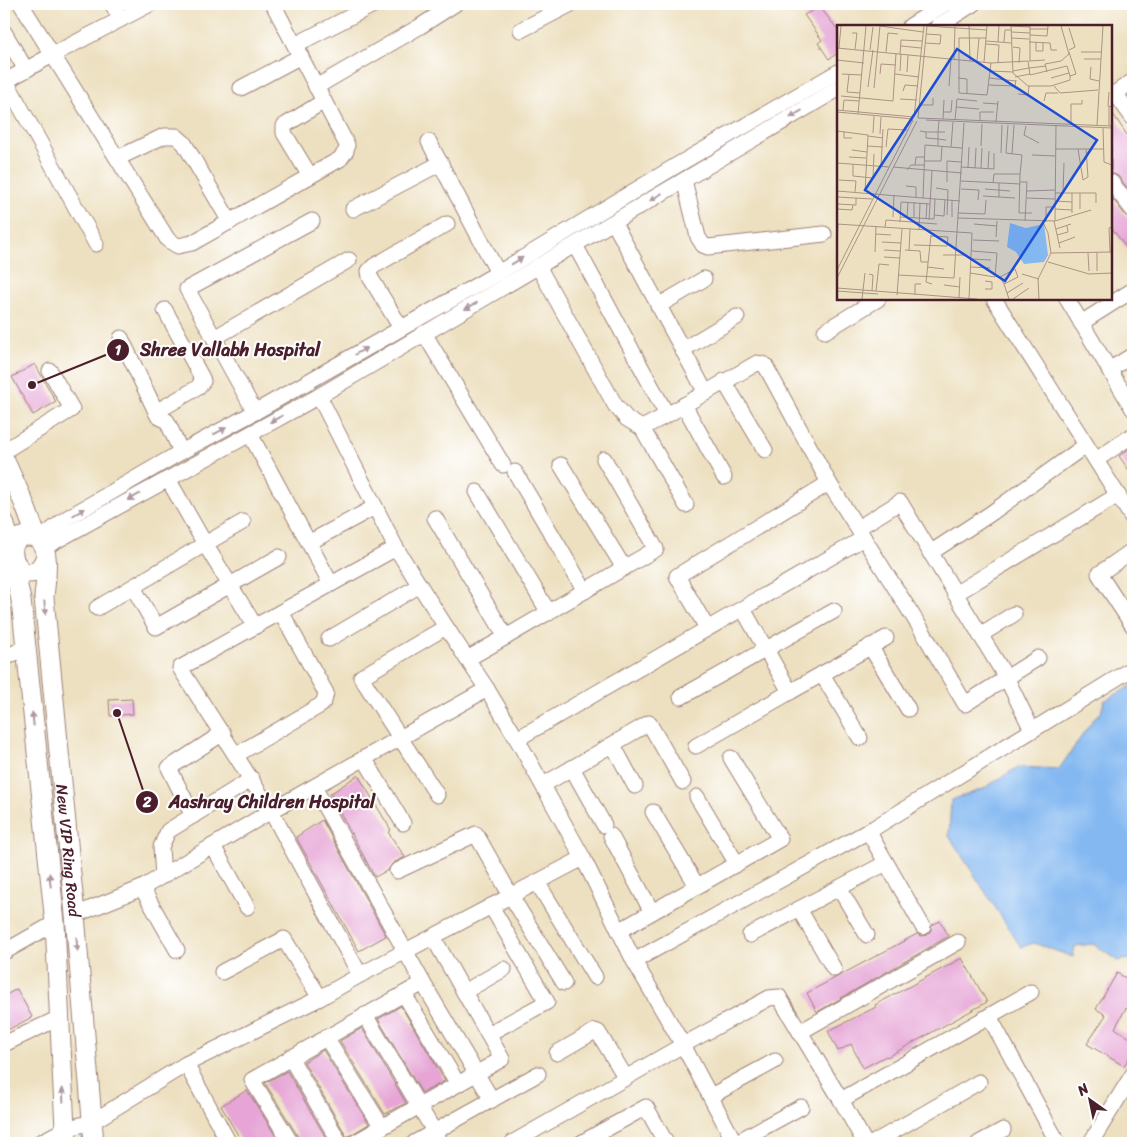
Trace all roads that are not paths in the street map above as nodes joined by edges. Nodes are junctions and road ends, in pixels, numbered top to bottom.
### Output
1 (21, 4) edge
2 (112, 4) edge
3 (150, 4) edge
4 (273, 4) edge
5 (375, 4) edge
6 (455, 4) edge
7 (571, 4) edge
8 (973, 4) edge
9 (937, 6) edge
10 (121, 19) junction
11 (911, 25) edge
12 (940, 25) edge
13 (521, 30) dead end
14 (4, 32) edge
15 (298, 50) junction
16 (54, 54) junction
17 (26, 70) junction
18 (837, 73) edge
19 (1133, 81) edge
20 (5, 82) edge
21 (316, 87) junction
22 (241, 88) dead end
23 (837, 90) edge
24 (1113, 94) edge
25 (324, 101) junction
26 (1133, 118) edge
27 (429, 142) dead end
28 (118, 158) junction
29 (441, 163) junction
30 (310, 176) junction
31 (684, 180) junction
32 (1112, 183) edge
33 (353, 209) dead end
34 (1133, 210) edge
35 (312, 220) dead end
36 (230, 222) junction
37 (614, 223) junction
38 (447, 224) dead end
39 (824, 234) dead end
40 (96, 244) dead end
41 (575, 245) junction
42 (349, 260) dead end
43 (538, 266) junction
44 (498, 273) junction
45 (704, 279) dead end
46 (1133, 290) edge
47 (876, 300) edge
48 (995, 300) edge
49 (1067, 300) edge
50 (658, 306) junction
51 (165, 310) dead end
52 (737, 317) dead end
53 (1081, 323) junction
54 (401, 328) junction
55 (825, 331) dead end
56 (424, 333) junction
57 (121, 338) dead end
58 (214, 338) junction
59 (682, 350) junction
60 (1133, 355) edge
61 (1109, 370) junction
62 (50, 371) dead end
63 (724, 381) junction
64 (706, 393) junction
65 (319, 396) junction
66 (684, 405) junction
67 (1133, 409) edge
68 (156, 412) junction
69 (255, 412) junction
70 (667, 415) junction
71 (642, 428) junction
72 (250, 434) junction
73 (1133, 435) edge
74 (1086, 445) junction
75 (765, 450) dead end
76 (4, 451) edge
77 (181, 452) junction
78 (4, 459) edge
79 (604, 459) dead end
80 (1096, 460) junction
81 (561, 465) dead end
82 (724, 477) dead end
83 (168, 479) junction
84 (829, 483) junction
85 (477, 492) dead end
86 (1118, 495) junction
87 (686, 505) dead end
88 (375, 506) junction
89 (1131, 510) edge
90 (436, 518) dead end
91 (4, 522) edge
92 (243, 522) dead end
93 (861, 533) junction
94 (310, 542) junction
95 (205, 544) junction
96 (41, 546) junction
97 (396, 548) junction
98 (1133, 550) edge
99 (930, 553) junction
100 (279, 558) dead end
101 (9, 559) edge
102 (624, 568) junction
103 (331, 584) junction
104 (230, 585) junction
105 (420, 585) junction
106 (132, 587) junction
107 (585, 591) junction
108 (955, 594) junction
109 (97, 608) dead end
110 (743, 608) junction
111 (281, 612) junction
112 (834, 612) dead end
113 (548, 613) junction
114 (1014, 614) dead end
115 (255, 626) junction
116 (1133, 626) edge
117 (446, 627) junction
118 (707, 628) junction
119 (980, 635) junction
120 (506, 637) junction
121 (886, 638) dead end
122 (329, 639) dead end
123 (870, 646) junction
124 (25, 647) junction
125 (766, 650) junction
126 (4, 658) edge
127 (466, 658) junction
128 (1038, 658) dead end
129 (1133, 668) edge
130 (822, 674) junction
131 (1007, 679) junction
132 (487, 689) junction
133 (790, 692) junction
134 (680, 696) dead end
135 (908, 708) dead end
136 (1032, 730) junction
137 (222, 733) junction
138 (400, 738) junction
139 (860, 738) dead end
140 (517, 739) junction
141 (613, 745) junction
142 (696, 746) dead end
143 (236, 755) junction
144 (364, 758) junction
145 (731, 758) dead end
146 (572, 768) junction
147 (252, 779) junction
148 (683, 782) dead end
149 (542, 785) junction
150 (314, 786) junction
151 (635, 786) dead end
152 (437, 795) dead end
153 (697, 797) dead end
154 (271, 811) junction
155 (653, 812) dead end
156 (193, 816) junction
157 (403, 823) dead end
158 (868, 831) junction
159 (213, 846) junction
160 (583, 858) junction
161 (886, 863) junction
162 (737, 864) junction
163 (397, 871) dead end
164 (163, 876) junction
165 (537, 882) junction
166 (697, 886) junction
167 (142, 888) junction
168 (839, 888) junction
169 (510, 896) junction
170 (491, 906) junction
171 (246, 907) dead end
172 (799, 909) junction
173 (652, 912) junction
174 (75, 915) junction
175 (54, 923) junction
176 (923, 927) dead end
177 (619, 931) junction
178 (750, 935) dead end
179 (867, 935) dead end
180 (433, 937) junction
181 (958, 942) dead end
182 (176, 950) dead end
183 (4, 951) edge
184 (405, 951) junction
185 (634, 961) junction
186 (504, 969) dead end
187 (834, 970) dead end
188 (222, 972) dead end
189 (360, 974) junction
190 (595, 977) dead end
191 (564, 982) dead end
192 (423, 983) junction
193 (464, 992) junction
194 (1031, 992) dead end
195 (404, 994) junction
196 (320, 998) junction
197 (365, 1015) junction
198 (989, 1016) junction
199 (59, 1018) junction
200 (800, 1032) junction
201 (488, 1034) junction
202 (326, 1036) junction
203 (4, 1044) edge
204 (683, 1045) junction
205 (557, 1053) dead end
206 (290, 1058) junction
207 (775, 1061) dead end
208 (186, 1064) junction
209 (476, 1073) junction
210 (538, 1074) dead end
211 (1133, 1074) edge
212 (626, 1078) junction
213 (979, 1082) dead end
214 (458, 1084) junction
215 (711, 1096) junction
216 (492, 1100) junction
217 (841, 1100) junction
218 (420, 1106) junction
219 (801, 1107) dead end
220 (92, 1122) junction
221 (382, 1127) junction
222 (1003, 1130) dead end
223 (66, 1136) edge
224 (438, 1138) edge
225 (533, 1138) edge
226 (39, 1143) edge
227 (94, 1143) edge
228 (230, 1143) edge
229 (291, 1143) edge
230 (340, 1143) edge
231 (354, 1143) edge
232 (414, 1143) edge
233 (512, 1143) edge
234 (581, 1143) edge
235 (666, 1143) edge
236 (735, 1143) edge
237 (865, 1143) edge
238 (873, 1143) edge
239 (979, 1143) edge
240 (1058, 1143) edge
241 (1093, 1143) edge

1 - 16 street
2 - 10 street
3 - 10 street
4 - 15 street
5 - 15 street
6 - 21 street
7 - 13 street
8 - 12 street
9 - 11 street
10 - 16 street
14 - 17 street
15 - 21 street
15 - 22 street
16 - 17 street
16 - 28 street
17 - 20 street
44 -> 18 street
19 - 24 street
20 - 40 street
21 - 25 street
23 -> 31 street
24 - 26 street
25 - 30 street
25 - 30 street
27 - 29 street
28 - 36 street
28 - 36 street
29 - 33 street
29 - 44 street
30 - 36 street
31 -> 37 street
31 - 39 street
32 - 34 street
35 - 58 street
37 - 41 street
37 - 50 street
38 - 54 street
41 - 43 street
41 - 70 street
42 - 58 street
43 -> 56 street
43 - 71 street
44 - 54 street
45 - 50 street
46 - 53 street
47 - 55 street
48 - 74 street
49 - 53 street
50 - 59 street
51 - 68 street
52 - 59 street
53 - 61 street
69 -> 54 street
56 - 65 street
56 - 107 street
57 - 68 street
58 - 69 street
59 - 64 street
60 - 61 street
61 - 67 street
62 - 76 street
63 - 64 street
63 - 75 street
63 - 84 street
64 - 66 street
65 -> 72 street
65 - 88 street
66 - 70 street
66 - 82 street
68 - 77 street
77 -> 69 street
70 - 71 street
71 - 87 street
72 - 83 street
72 - 94 street
73 - 80 street
74 - 80 street
74 - 99 street
96 -> 77 street
78 - 96 main road, New VIP Ring Road
79 - 102 street
80 - 86 street
81 - 102 street
83 - 95 street
83 -> 96 street
84 - 93 street
84 - 118 street
85 - 113 street
86 - 89 street
86 - 108 street
88 - 94 street
88 - 97 street
90 - 120 street
91 - 101 main road, New VIP Ring Road
92 - 95 street
93 - 99 street
93 - 110 street
93 - 131 street
94 - 103 street
95 - 104 street
95 - 106 street
96 - 101 main road
96 - 101 main road
96 -> 174 main road, New VIP Ring Road
97 - 103 street
97 - 105 street
98 - 116 street
99 - 108 street
100 - 104 street
101 - 124 main road, New VIP Ring Road
102 - 107 street
103 - 111 street
104 - 106 street
104 - 115 street
105 - 117 street
105 - 122 street
106 - 109 street
107 - 113 street
108 - 119 street
110 - 118 street
110 - 125 street
111 - 115 street
111 - 143 street
112 - 125 street
113 - 120 street
114 - 119 street
115 - 137 street
117 - 127 street
117 - 138 street
118 - 140 street
119 - 131 street
120 - 127 street
121 - 123 street
123 - 130 street
123 - 135 street
124 - 126 street
175 -> 124 main road, New VIP Ring Road
125 - 133 street
125 - 134 street
127 - 132 street
128 - 131 street
129 - 136 street
130 - 133 street
130 - 139 street
131 - 136 street
132 - 138 street
132 - 140 street
133 - 142 street
136 - 158 street
137 - 143 street
137 - 156 street
138 - 144 street
138 - 152 street
140 - 149 street
141 - 146 street
141 - 148 street
141 - 151 street
143 - 147 street
144 - 150 street
144 - 157 street
145 - 162 street
146 - 149 street
146 - 173 street
147 - 154 street
147 - 156 street
149 - 160 street
150 - 154 street
150 - 184 street
153 - 162 street
154 - 159 street
154 - 189 street
155 - 166 street
156 - 164 street
158 - 161 street
158 - 185 street
159 - 164 street
159 - 171 street
160 - 165 street
160 - 177 street
161 - 168 street
161 - 176 street
162 - 166 street
163 - 169 street
164 - 167 street
165 - 169 street
165 - 190 street
166 - 173 street
167 - 174 street
167 - 182 street
168 - 172 street
168 - 179 street
169 - 170 street
169 - 191 street
170 - 180 street
170 - 201 street
172 - 178 street
172 - 187 street
173 - 177 street
174 -> 220 main road, New VIP Ring Road
175 - 183 street
175 - 199 main road, New VIP Ring Road
177 - 185 street
180 - 184 street
180 - 193 street
181 - 200 street
184 - 189 street
184 - 192 street
185 - 204 street
186 - 193 street
188 - 196 street
189 - 196 street
192 - 195 street
192 - 209 street
193 - 201 street
194 - 198 street
195 - 197 street
195 - 214 street
196 - 208 street
197 - 202 street
197 - 218 street
198 - 217 street
198 - 240 street
199 - 203 street
223 -> 199 main road, New VIP Ring Road
200 - 204 street
200 - 217 street
201 - 209 street
202 - 206 street
202 - 221 street
204 - 212 street
204 - 215 street
205 - 212 street
206 - 229 street
206 - 230 street
207 - 215 street
208 - 220 street
208 - 228 street
209 - 214 street
209 - 216 street
210 - 216 street
211 - 241 street
212 - 225 street
213 - 238 street
214 - 218 street
215 - 236 street
216 - 224 street
217 - 237 street
218 - 221 street
218 - 224 street
219 - 236 street
220 - 223 street
220 - 227 main road, New VIP Ring Road
221 - 231 street
222 - 239 street
223 - 226 street
224 - 232 street
225 - 233 street
234 - 235 street

